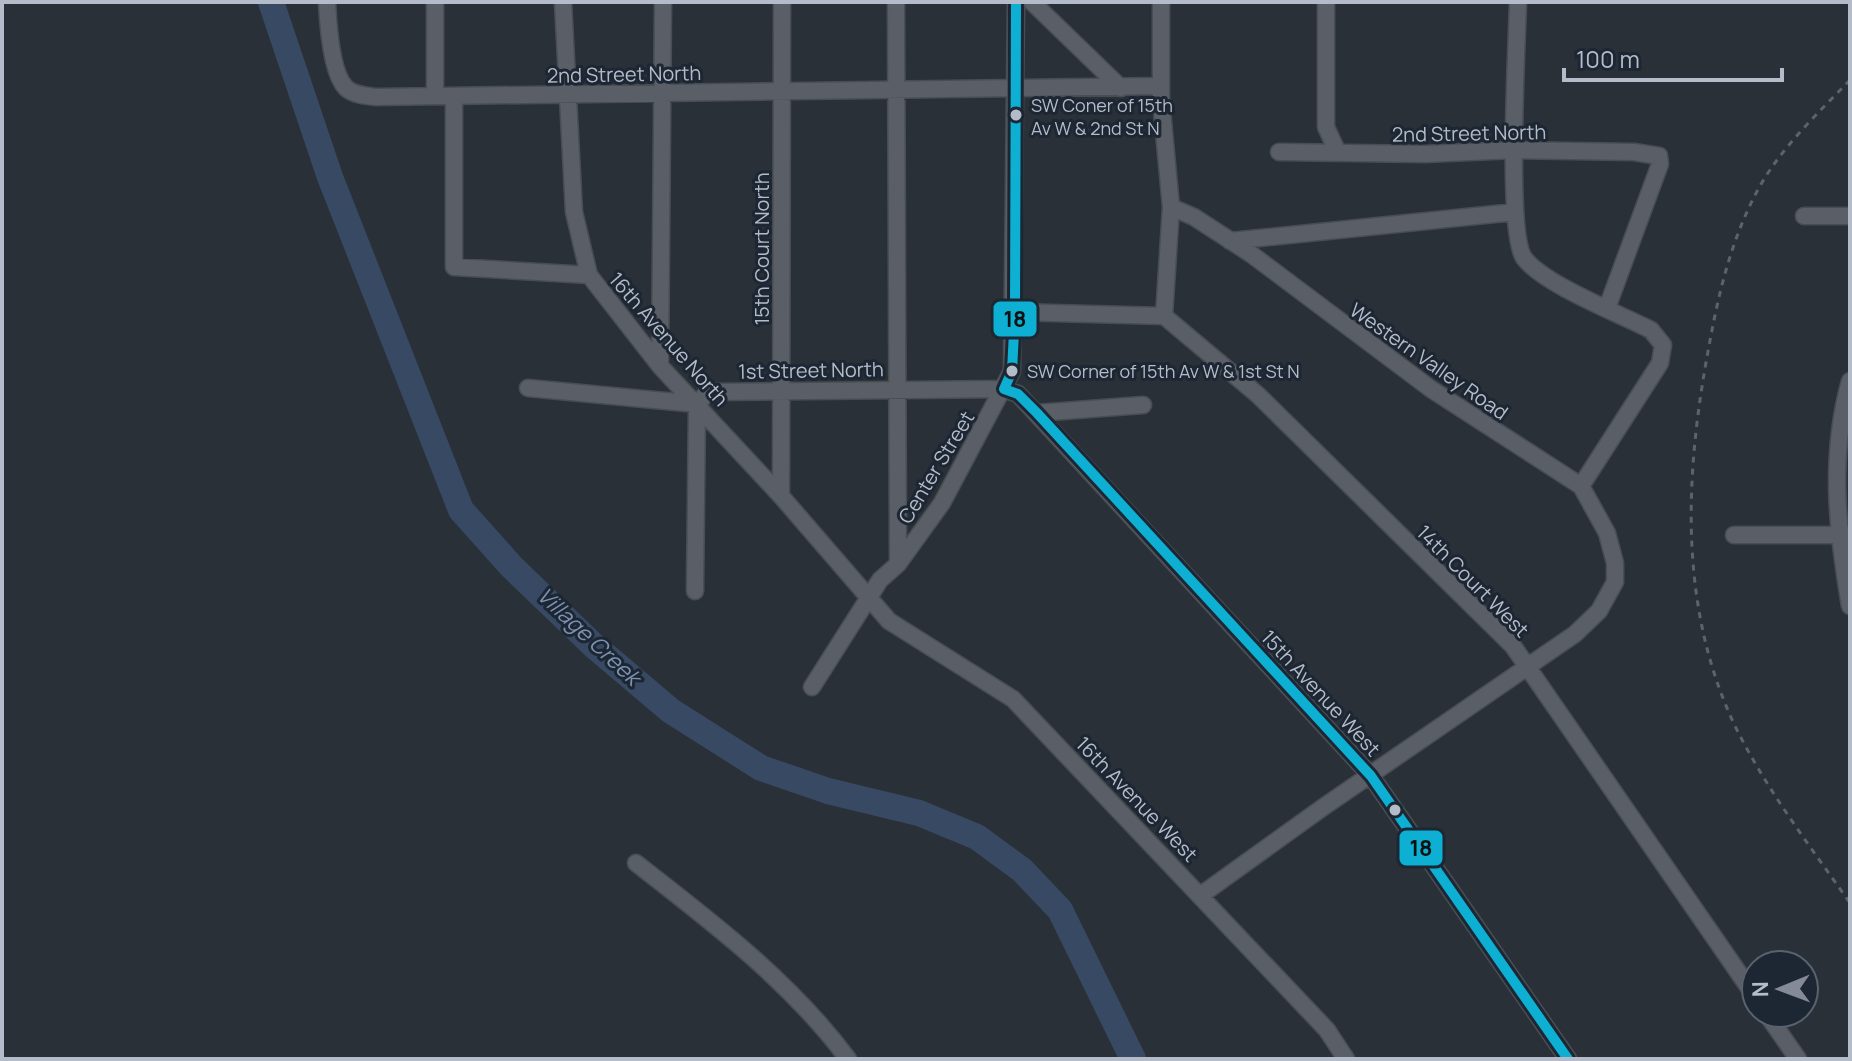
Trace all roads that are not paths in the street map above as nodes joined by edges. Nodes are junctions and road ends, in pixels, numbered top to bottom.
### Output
1 (327, 2) edge
2 (435, 2) edge
3 (563, 2) edge
4 (663, 2) edge
5 (782, 2) edge
6 (896, 2) edge
7 (1016, 2) edge
8 (1032, 2) edge
9 (1161, 2) edge
10 (1326, 2) edge
11 (1518, 2) edge
12 (1161, 86) junction
13 (1017, 88) junction
14 (1121, 88) junction
15 (897, 89) junction
16 (663, 92) junction
17 (782, 92) junction
18 (435, 95) junction
19 (568, 95) junction
20 (454, 96) junction
21 (1515, 150) junction
22 (1337, 151) junction
23 (1279, 152) dead end
24 (1171, 207) junction
25 (1515, 212) junction
26 (1804, 216) dead end
27 (1850, 216) edge
28 (1230, 241) junction
29 (589, 275) junction
30 (1607, 308) junction
31 (1015, 312) junction
32 (1164, 316) junction
33 (660, 366) junction
34 (1850, 381) edge
35 (528, 388) dead end
36 (898, 388) junction
37 (1004, 389) junction
38 (780, 390) junction
39 (697, 404) junction
40 (1143, 405) dead end
41 (1037, 413) junction
42 (1581, 486) junction
43 (781, 496) junction
44 (1734, 535) dead end
45 (1844, 535) edge
46 (898, 564) junction
47 (695, 591) dead end
48 (869, 600) junction
49 (1850, 606) edge
50 (1527, 667) junction
51 (812, 687) dead end
52 (1371, 776) junction
53 (636, 863) dead end
54 (1201, 895) junction
55 (1740, 975) edge
56 (1777, 1029) edge
57 (848, 1059) edge
58 (1346, 1059) edge
59 (1568, 1059) edge
60 (1798, 1059) edge

1 - 18 street, 2nd Street North
2 - 18 street
3 - 19 street, 16th Avenue North
4 - 16 street
5 - 17 street, 15th Court North
6 - 15 street
7 - 13 street, Center Street
8 - 14 street
9 - 12 street
10 - 22 street
11 - 21 street
12 - 14 street, 2nd Street North
12 - 24 street
13 - 14 street, 2nd Street North
13 - 15 street, 2nd Street North
13 - 31 street, Center Street
15 - 17 street, 2nd Street North
15 - 36 street
16 - 17 street, 2nd Street North
16 - 19 street, 2nd Street North
16 - 33 street
17 - 38 street, 15th Court North
18 - 20 street, 2nd Street North
19 - 20 street, 2nd Street North
19 - 29 street, 16th Avenue North
20 - 29 street
21 - 22 street, 2nd Street North
21 - 25 street
21 - 30 street, 2nd Street North
22 - 23 street, 2nd Street North
24 - 28 street, Western Valley Road
24 - 32 street
25 - 28 street
25 - 30 street
26 - 27 street
28 - 42 street, Western Valley Road
29 - 33 street, 16th Avenue North
30 - 42 street
31 - 32 street
31 - 37 street, Center Street
32 - 50 street, 14th Court West
33 - 39 street, 16th Avenue North
34 - 45 street
35 - 39 street, 1st Street North
36 - 37 street, 1st Street North
36 - 38 street, 1st Street North
36 - 46 street
37 - 41 street, 15th Avenue West
37 - 46 street, Center Street
38 - 39 street, 1st Street North
38 - 43 street, 15th Court North
39 - 43 street, 16th Avenue North
39 - 47 street
40 - 41 street
41 - 52 street, 15th Avenue West
42 - 50 street, Western Valley Road
43 - 48 street, 16th Avenue North
44 - 45 street
45 - 49 street
46 - 48 street, Center Street
48 - 51 street, Center Street
48 - 54 street, 16th Avenue West
50 - 52 street
50 - 55 street, 14th Court West
52 - 54 street
52 - 59 street, 15th Avenue West
53 - 57 street
54 - 58 street, 16th Avenue West
56 - 60 street

